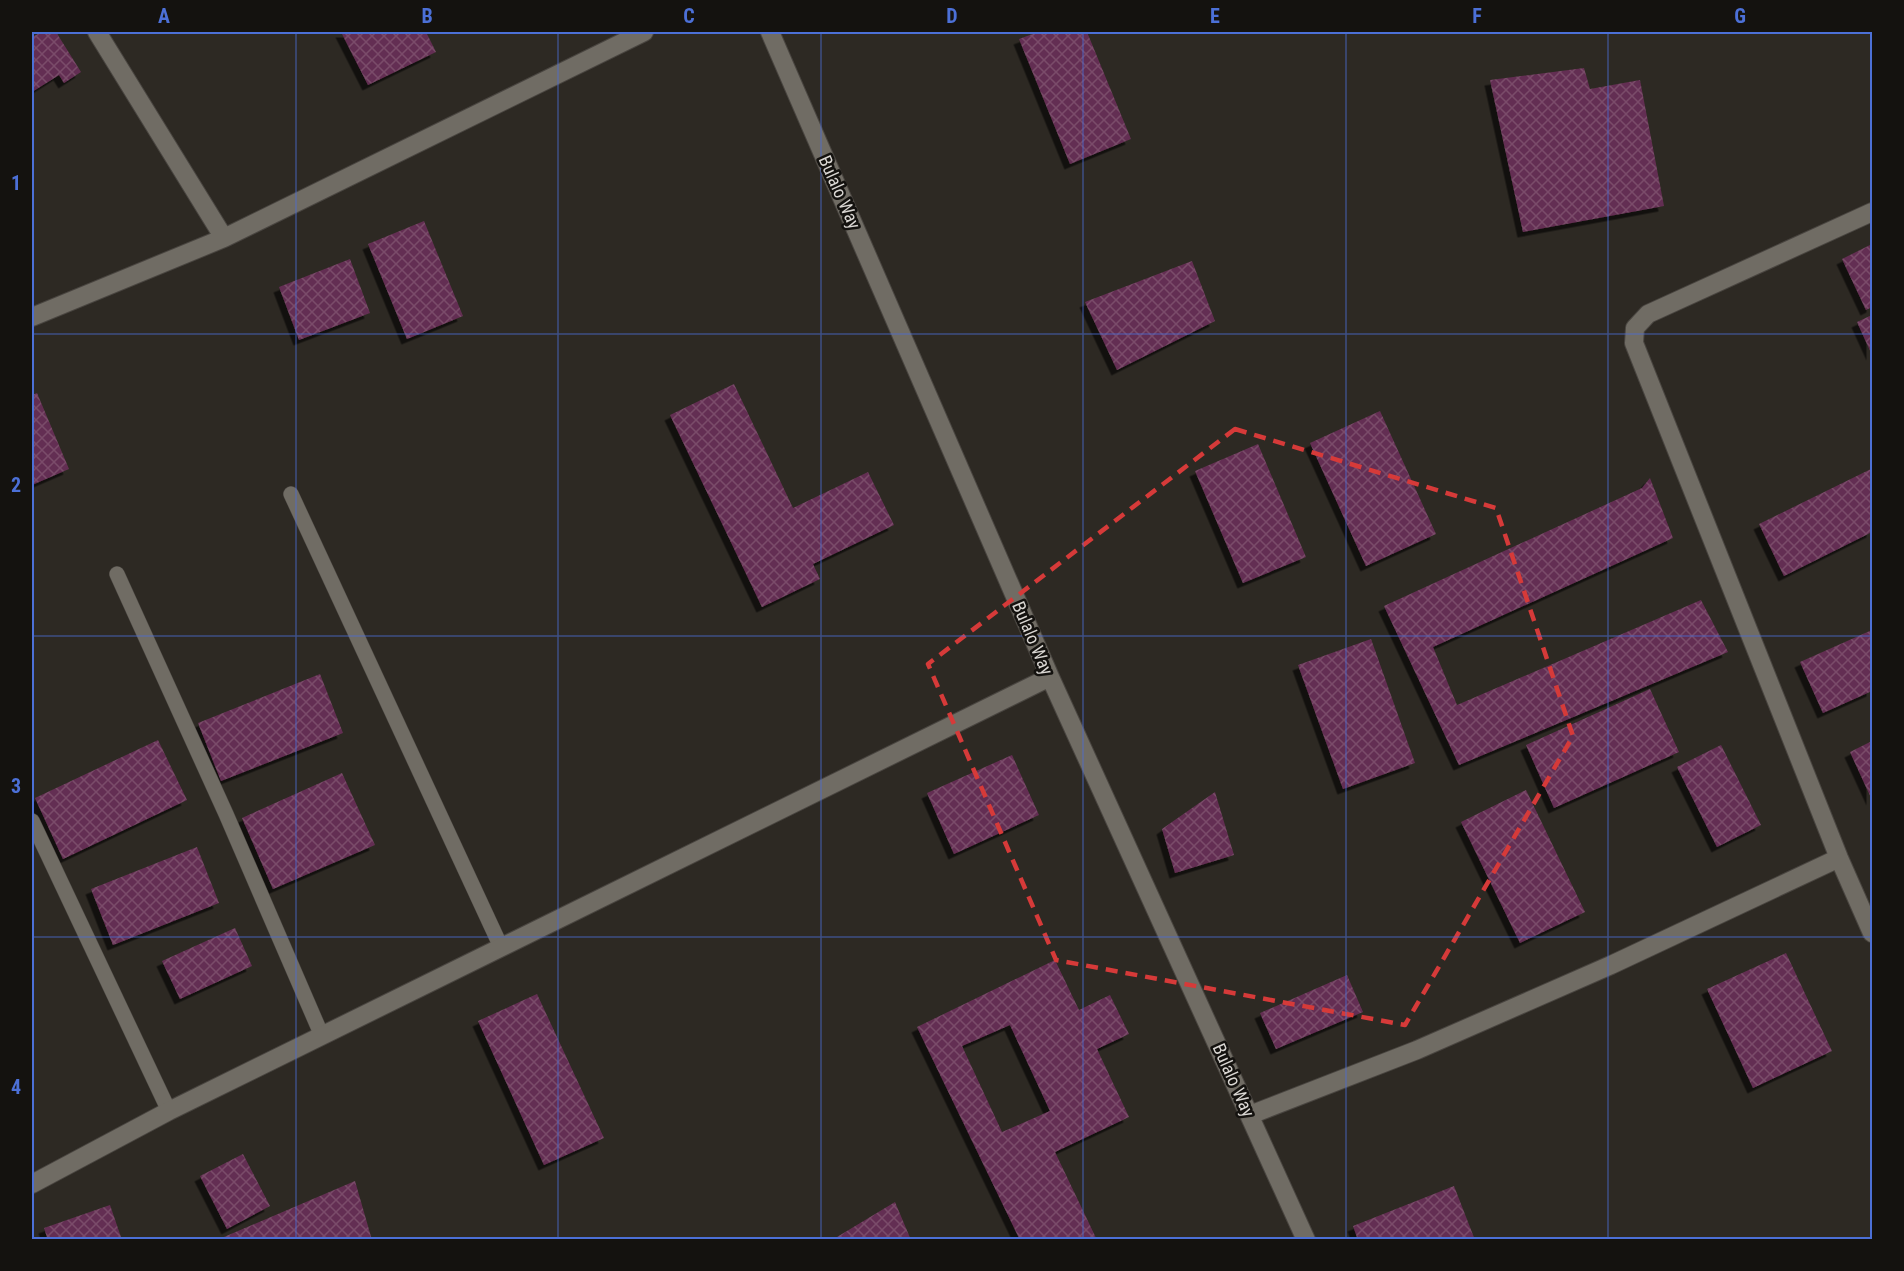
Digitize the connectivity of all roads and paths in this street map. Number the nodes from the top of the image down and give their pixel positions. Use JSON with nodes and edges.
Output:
{"nodes":[{"id":1,"x":97,"y":32,"type":"edge"},
{"id":2,"x":644,"y":32,"type":"edge"},
{"id":3,"x":770,"y":32,"type":"edge"},
{"id":4,"x":1872,"y":212,"type":"edge"},
{"id":5,"x":224,"y":238,"type":"junction"},
{"id":6,"x":32,"y":317,"type":"edge"},
{"id":7,"x":291,"y":494,"type":"dead end"},
{"id":8,"x":117,"y":574,"type":"dead end"},
{"id":9,"x":1050,"y":677,"type":"junction"},
{"id":10,"x":32,"y":821,"type":"edge"},
{"id":11,"x":1839,"y":858,"type":"junction"},
{"id":12,"x":1872,"y":933,"type":"edge"},
{"id":13,"x":501,"y":947,"type":"junction"},
{"id":14,"x":322,"y":1036,"type":"junction"},
{"id":15,"x":169,"y":1111,"type":"junction"},
{"id":16,"x":1250,"y":1115,"type":"junction"},
{"id":17,"x":32,"y":1184,"type":"edge"},
{"id":18,"x":1306,"y":1239,"type":"edge"}],
"edges":[{"from":1,"to":5,"type":"street"},
{"from":2,"to":5,"type":"street"},
{"from":3,"to":9,"type":"street","name":"Bulalo Way"},
{"from":4,"to":11,"type":"street"},
{"from":5,"to":6,"type":"street"},
{"from":7,"to":13,"type":"lane"},
{"from":8,"to":14,"type":"lane"},
{"from":9,"to":13,"type":"street"},
{"from":9,"to":16,"type":"street","name":"Bulalo Way"},
{"from":10,"to":15,"type":"lane"},
{"from":11,"to":12,"type":"street"},
{"from":11,"to":16,"type":"street"},
{"from":13,"to":14,"type":"street"},
{"from":14,"to":15,"type":"street"},
{"from":15,"to":17,"type":"street"},
{"from":16,"to":18,"type":"street","name":"Bulalo Way"}]}
